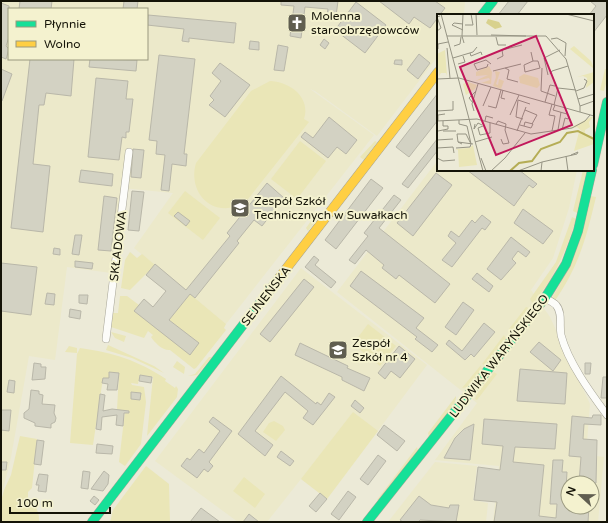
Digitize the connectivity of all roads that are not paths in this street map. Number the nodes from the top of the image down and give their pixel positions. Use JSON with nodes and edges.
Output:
{"nodes":[{"id":1,"x":493,"y":1,"type":"edge"},
{"id":2,"x":483,"y":14,"type":"edge"},
{"id":3,"x":437,"y":73,"type":"edge"},
{"id":4,"x":607,"y":102,"type":"edge"},
{"id":5,"x":129,"y":152,"type":"dead end"},
{"id":6,"x":594,"y":160,"type":"edge"},
{"id":7,"x":592,"y":171,"type":"edge"},
{"id":8,"x":545,"y":298,"type":"junction"},
{"id":9,"x":106,"y":339,"type":"dead end"},
{"id":10,"x":607,"y":415,"type":"edge"},
{"id":11,"x":93,"y":522,"type":"edge"},
{"id":12,"x":367,"y":522,"type":"edge"}],
"edges":[{"from":1,"to":2,"type":"street"},
{"from":3,"to":11,"type":"street","name":"SEJNEŃSKA"},
{"from":4,"to":6,"type":"street"},
{"from":5,"to":9,"type":"street","name":"SKŁADOWA"},
{"from":7,"to":8,"type":"street","name":"LUDWIKA WARYŃSKIEGO"},
{"from":8,"to":10,"type":"street"},
{"from":8,"to":12,"type":"street","name":"LUDWIKA WARYŃSKIEGO"}]}
